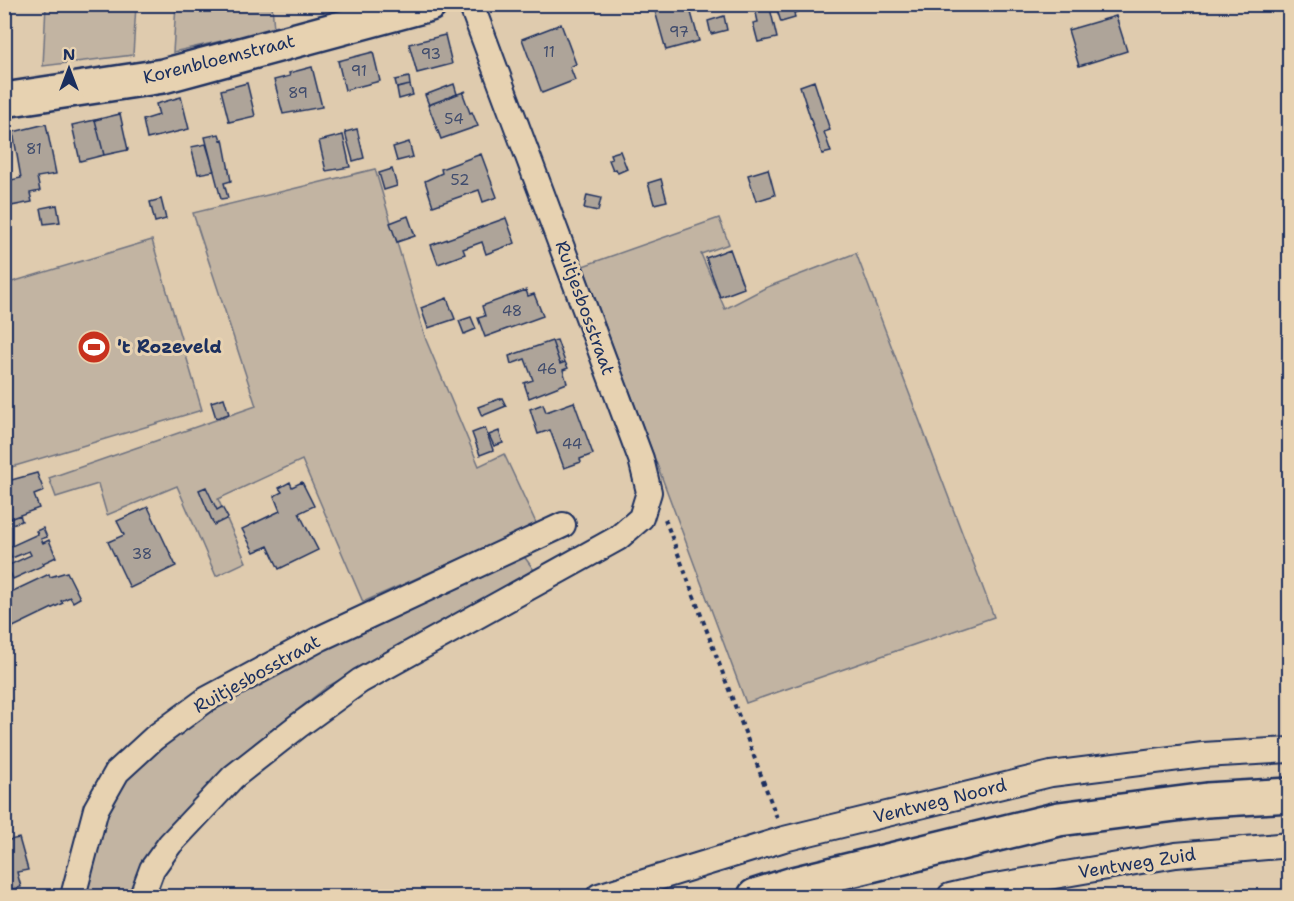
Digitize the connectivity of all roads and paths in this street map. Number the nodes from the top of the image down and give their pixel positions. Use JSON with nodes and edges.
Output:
{"nodes":[{"id":1,"x":430,"y":4,"type":"edge"},
{"id":2,"x":471,"y":4,"type":"edge"},
{"id":3,"x":4,"y":100,"type":"edge"},
{"id":4,"x":668,"y":523,"type":"dead end"},
{"id":5,"x":563,"y":525,"type":"dead end"},
{"id":6,"x":532,"y":541,"type":"junction"},
{"id":7,"x":555,"y":573,"type":"junction"},
{"id":8,"x":1290,"y":750,"type":"edge"},
{"id":9,"x":1290,"y":795,"type":"edge"},
{"id":10,"x":784,"y":839,"type":"junction"},
{"id":11,"x":1290,"y":845,"type":"edge"},
{"id":12,"x":73,"y":897,"type":"edge"},
{"id":13,"x":142,"y":897,"type":"edge"},
{"id":14,"x":599,"y":897,"type":"edge"},
{"id":15,"x":755,"y":897,"type":"edge"},
{"id":16,"x":950,"y":897,"type":"edge"}],
"edges":[{"from":1,"to":3,"type":"main road","name":"Korenbloemstraat"},
{"from":2,"to":7,"type":"street","name":"Ruitjesbosstraat"},
{"from":4,"to":10,"type":"path"},
{"from":5,"to":6,"type":"street","name":"Ruitjesbosstraat"},
{"from":6,"to":7,"type":"street"},
{"from":6,"to":12,"type":"street","name":"Ruitjesbosstraat"},
{"from":7,"to":13,"type":"street","name":"Ruitjesbosstraat"},
{"from":8,"to":10,"type":"street","name":"Ventweg Noord"},
{"from":9,"to":15,"type":"main road"},
{"from":10,"to":14,"type":"street","name":"Ventweg Noord"},
{"from":11,"to":16,"type":"street","name":"Ventweg Zuid"}]}
